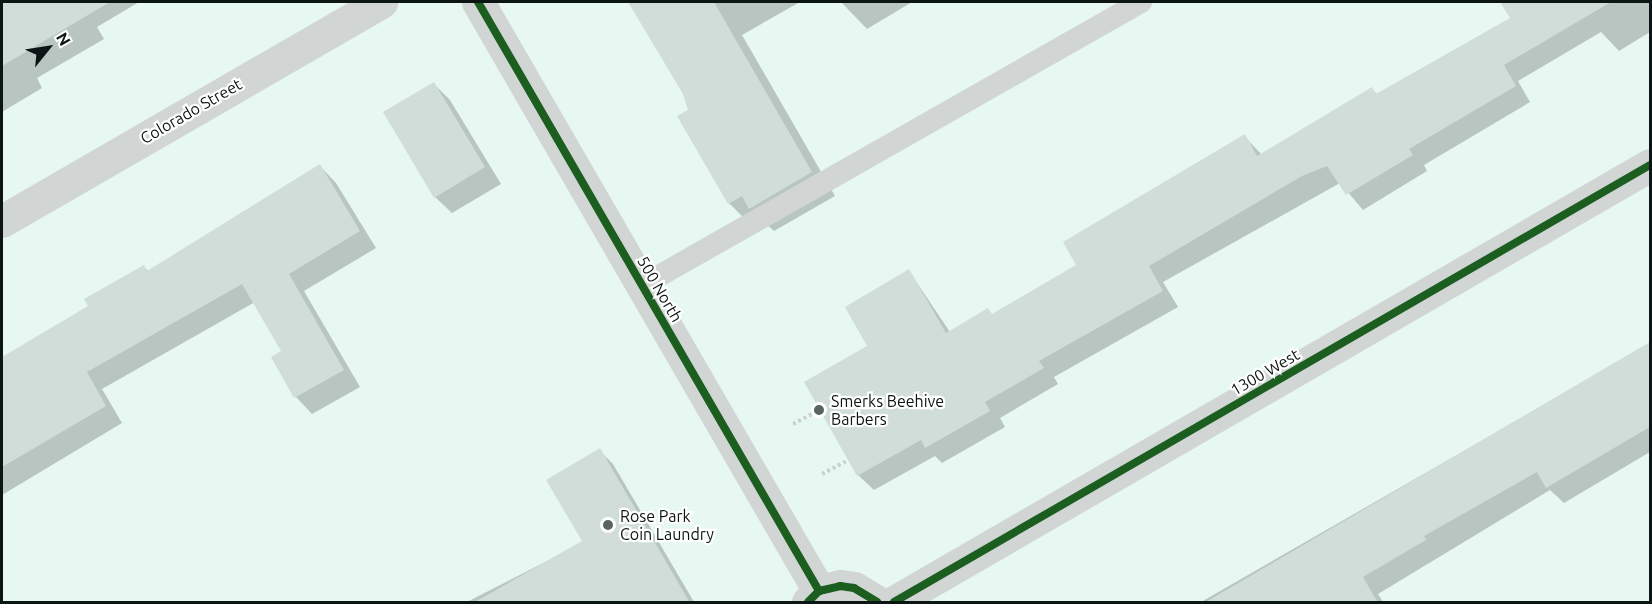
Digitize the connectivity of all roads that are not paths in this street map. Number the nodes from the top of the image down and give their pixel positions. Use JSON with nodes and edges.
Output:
{"nodes":[{"id":1,"x":381,"y":2,"type":"edge"},
{"id":2,"x":478,"y":2,"type":"edge"},
{"id":3,"x":1141,"y":2,"type":"edge"},
{"id":4,"x":1650,"y":165,"type":"edge"},
{"id":5,"x":2,"y":221,"type":"edge"},
{"id":6,"x":643,"y":285,"type":"junction"},
{"id":7,"x":813,"y":597,"type":"edge"},
{"id":8,"x":877,"y":603,"type":"edge"},
{"id":9,"x":894,"y":603,"type":"edge"}],
"edges":[{"from":1,"to":5,"type":"street","name":"Colorado Street"},
{"from":2,"to":6,"type":"street","name":"500 North"},
{"from":3,"to":6,"type":"lane"},
{"from":4,"to":9,"type":"street","name":"1300 West"},
{"from":6,"to":7,"type":"street","name":"500 North"},
{"from":7,"to":8,"type":"street"}]}
